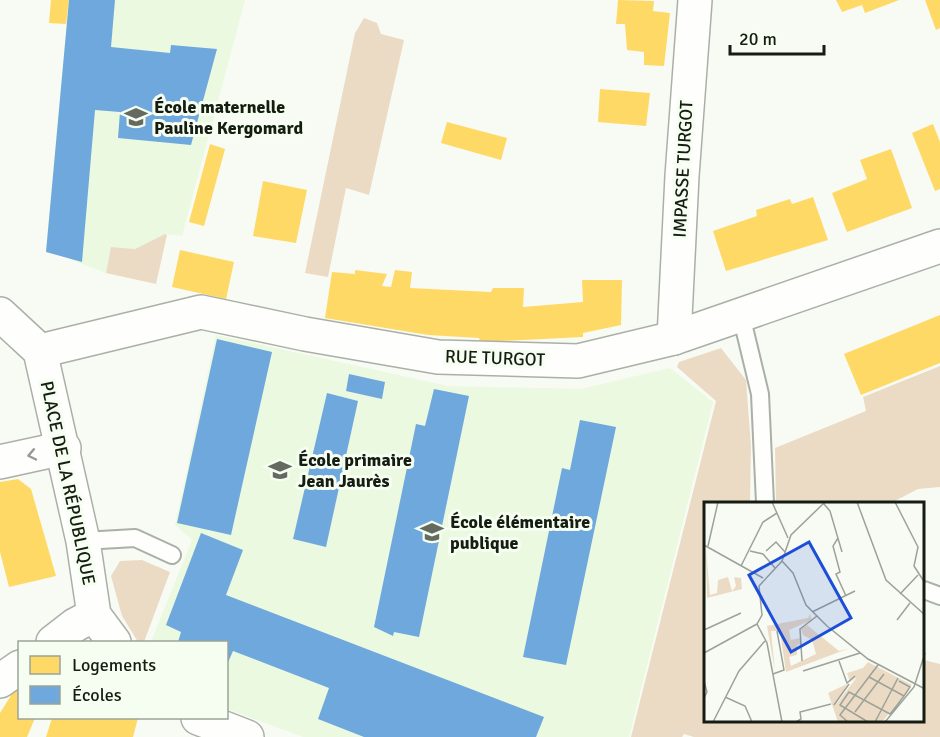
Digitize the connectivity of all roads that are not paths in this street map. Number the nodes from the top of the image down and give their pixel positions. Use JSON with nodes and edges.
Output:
{"nodes":[{"id":1,"x":695,"y":0,"type":"edge"},
{"id":2,"x":940,"y":246,"type":"edge"},
{"id":3,"x":0,"y":314,"type":"edge"},
{"id":4,"x":741,"y":315,"type":"junction"},
{"id":5,"x":674,"y":338,"type":"junction"},
{"id":6,"x":40,"y":351,"type":"junction"},
{"id":7,"x":64,"y":448,"type":"junction"},
{"id":8,"x":0,"y":462,"type":"edge"},
{"id":9,"x":765,"y":502,"type":"edge"},
{"id":10,"x":83,"y":541,"type":"junction"},
{"id":11,"x":172,"y":555,"type":"dead end"},
{"id":12,"x":925,"y":590,"type":"edge"},
{"id":13,"x":940,"y":596,"type":"edge"},
{"id":14,"x":94,"y":615,"type":"junction"},
{"id":15,"x":54,"y":641,"type":"edge"},
{"id":16,"x":113,"y":641,"type":"edge"},
{"id":17,"x":18,"y":668,"type":"edge"},
{"id":18,"x":0,"y":681,"type":"edge"},
{"id":19,"x":203,"y":719,"type":"edge"},
{"id":20,"x":247,"y":737,"type":"edge"}],
"edges":[{"from":1,"to":5,"type":"street","name":"IMPASSE TURGOT"},
{"from":2,"to":4,"type":"street","name":"RUE TURGOT"},
{"from":3,"to":6,"type":"street"},
{"from":4,"to":5,"type":"street","name":"RUE TURGOT"},
{"from":4,"to":9,"type":"lane"},
{"from":5,"to":6,"type":"street","name":"RUE TURGOT"},
{"from":6,"to":7,"type":"street","name":"PLACE DE LA RÉPUBLIQUE"},
{"from":7,"to":8,"type":"street","one_way":true},
{"from":7,"to":10,"type":"street","name":"PLACE DE LA RÉPUBLIQUE"},
{"from":10,"to":11,"type":"lane"},
{"from":10,"to":14,"type":"street","name":"PLACE DE LA RÉPUBLIQUE"},
{"from":12,"to":13,"type":"lane"},
{"from":14,"to":15,"type":"street"},
{"from":14,"to":16,"type":"street"},
{"from":17,"to":18,"type":"street"},
{"from":19,"to":20,"type":"street"}]}
